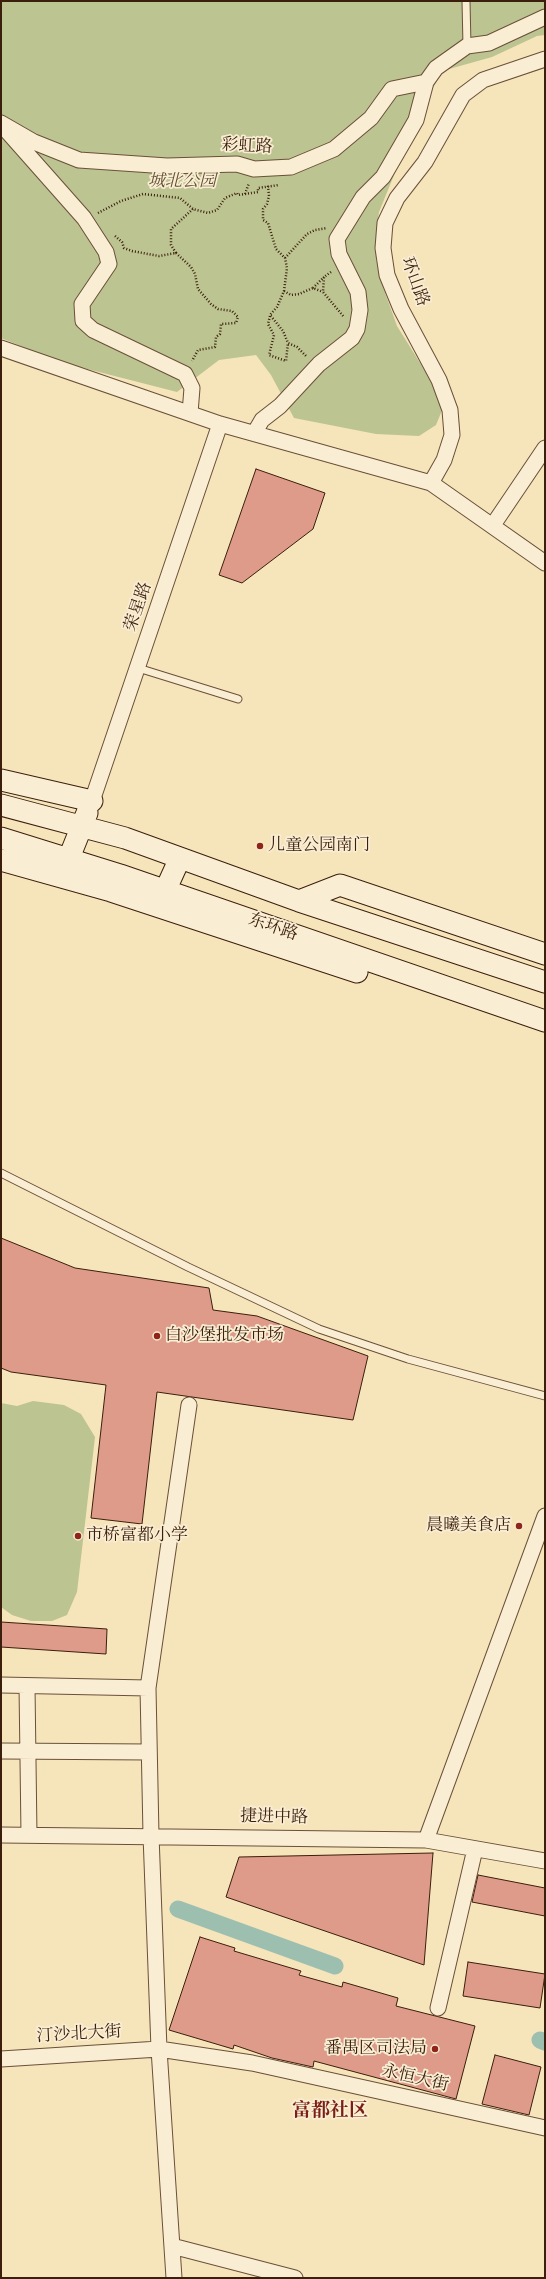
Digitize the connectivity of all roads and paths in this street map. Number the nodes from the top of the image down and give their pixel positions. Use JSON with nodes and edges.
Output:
{"nodes":[{"id":1,"x":466,"y":1,"type":"edge"},
{"id":2,"x":545,"y":16,"type":"edge"},
{"id":3,"x":467,"y":46,"type":"junction"},
{"id":4,"x":545,"y":59,"type":"edge"},
{"id":5,"x":426,"y":82,"type":"junction"},
{"id":6,"x":1,"y":124,"type":"edge"},
{"id":7,"x":280,"y":184,"type":"dead end"},
{"id":8,"x":268,"y":186,"type":"junction"},
{"id":9,"x":193,"y":209,"type":"junction"},
{"id":10,"x":87,"y":224,"type":"junction"},
{"id":11,"x":341,"y":232,"type":"junction"},
{"id":12,"x":176,"y":253,"type":"junction"},
{"id":13,"x":285,"y":258,"type":"junction"},
{"id":14,"x":343,"y":264,"type":"junction"},
{"id":15,"x":324,"y":277,"type":"junction"},
{"id":16,"x":313,"y":288,"type":"junction"},
{"id":17,"x":284,"y":291,"type":"junction"},
{"id":18,"x":323,"y":292,"type":"junction"},
{"id":19,"x":270,"y":315,"type":"junction"},
{"id":20,"x":358,"y":325,"type":"junction"},
{"id":21,"x":288,"y":344,"type":"junction"},
{"id":22,"x":1,"y":348,"type":"edge"},
{"id":23,"x":314,"y":369,"type":"junction"},
{"id":24,"x":185,"y":374,"type":"junction"},
{"id":25,"x":190,"y":413,"type":"junction"},
{"id":26,"x":220,"y":424,"type":"junction"},
{"id":27,"x":254,"y":432,"type":"junction"},
{"id":28,"x":545,"y":448,"type":"edge"},
{"id":29,"x":431,"y":483,"type":"junction"},
{"id":30,"x":493,"y":525,"type":"junction"},
{"id":31,"x":545,"y":563,"type":"edge"},
{"id":32,"x":138,"y":668,"type":"junction"},
{"id":33,"x":238,"y":699,"type":"dead end"},
{"id":34,"x":1,"y":780,"type":"edge"},
{"id":35,"x":92,"y":801,"type":"junction"},
{"id":36,"x":1,"y":805,"type":"edge"},
{"id":37,"x":21,"y":810,"type":"junction"},
{"id":38,"x":82,"y":826,"type":"junction"},
{"id":39,"x":1,"y":838,"type":"edge"},
{"id":40,"x":69,"y":858,"type":"junction"},
{"id":41,"x":180,"y":858,"type":"junction"},
{"id":42,"x":1,"y":860,"type":"edge"},
{"id":43,"x":111,"y":891,"type":"junction"},
{"id":44,"x":165,"y":891,"type":"junction"},
{"id":45,"x":299,"y":901,"type":"junction"},
{"id":46,"x":545,"y":954,"type":"edge"},
{"id":47,"x":545,"y":982,"type":"edge"},
{"id":48,"x":545,"y":1021,"type":"edge"},
{"id":49,"x":545,"y":1034,"type":"edge"},
{"id":50,"x":1,"y":1173,"type":"edge"},
{"id":51,"x":545,"y":1396,"type":"edge"},
{"id":52,"x":189,"y":1405,"type":"dead end"},
{"id":53,"x":545,"y":1516,"type":"edge"},
{"id":54,"x":1,"y":1685,"type":"edge"},
{"id":55,"x":27,"y":1686,"type":"junction"},
{"id":56,"x":148,"y":1688,"type":"junction"},
{"id":57,"x":1,"y":1751,"type":"edge"},
{"id":58,"x":26,"y":1751,"type":"junction"},
{"id":59,"x":149,"y":1752,"type":"junction"},
{"id":60,"x":1,"y":1835,"type":"edge"},
{"id":61,"x":29,"y":1835,"type":"junction"},
{"id":62,"x":151,"y":1835,"type":"junction"},
{"id":63,"x":426,"y":1840,"type":"junction"},
{"id":64,"x":475,"y":1849,"type":"junction"},
{"id":65,"x":545,"y":1861,"type":"edge"},
{"id":66,"x":438,"y":2008,"type":"dead end"},
{"id":67,"x":159,"y":2049,"type":"junction"},
{"id":68,"x":1,"y":2058,"type":"edge"},
{"id":69,"x":545,"y":2128,"type":"edge"},
{"id":70,"x":172,"y":2246,"type":"junction"},
{"id":71,"x":174,"y":2278,"type":"edge"},
{"id":72,"x":295,"y":2278,"type":"edge"}],
"edges":[{"from":1,"to":3,"type":"lane"},
{"from":2,"to":3,"type":"street"},
{"from":3,"to":5,"type":"street"},
{"from":4,"to":29,"type":"street","name":"环山路"},
{"from":5,"to":6,"type":"street","name":"彩虹路"},
{"from":5,"to":11,"type":"street"},
{"from":6,"to":10,"type":"street"},
{"from":7,"to":8,"type":"path"},
{"from":8,"to":9,"type":"path"},
{"from":8,"to":13,"type":"path"},
{"from":9,"to":10,"type":"path"},
{"from":9,"to":12,"type":"path"},
{"from":10,"to":12,"type":"path"},
{"from":10,"to":24,"type":"street"},
{"from":11,"to":13,"type":"path"},
{"from":11,"to":14,"type":"street"},
{"from":12,"to":24,"type":"path"},
{"from":13,"to":17,"type":"path"},
{"from":14,"to":15,"type":"path"},
{"from":14,"to":20,"type":"street"},
{"from":15,"to":16,"type":"path"},
{"from":15,"to":18,"type":"path"},
{"from":16,"to":17,"type":"path"},
{"from":16,"to":18,"type":"path"},
{"from":17,"to":19,"type":"path"},
{"from":18,"to":20,"type":"path"},
{"from":19,"to":21,"type":"path"},
{"from":19,"to":21,"type":"path"},
{"from":20,"to":23,"type":"street"},
{"from":21,"to":23,"type":"path"},
{"from":22,"to":25,"type":"street"},
{"from":23,"to":27,"type":"street"},
{"from":24,"to":25,"type":"street"},
{"from":25,"to":26,"type":"street"},
{"from":26,"to":27,"type":"street"},
{"from":26,"to":32,"type":"street","name":"荣星路"},
{"from":27,"to":29,"type":"street"},
{"from":28,"to":30,"type":"street"},
{"from":29,"to":30,"type":"street"},
{"from":30,"to":31,"type":"street"},
{"from":32,"to":33,"type":"lane"},
{"from":32,"to":35,"type":"street","name":"荣星路"},
{"from":34,"to":35,"type":"main road"},
{"from":35,"to":37,"type":"main road"},
{"from":35,"to":38,"type":"main road"},
{"from":36,"to":37,"type":"main road"},
{"from":37,"to":38,"type":"main road","name":"东环路"},
{"from":38,"to":40,"type":"main road"},
{"from":38,"to":41,"type":"main road","name":"东环路"},
{"from":39,"to":40,"type":"main road","name":"东环路"},
{"from":40,"to":43,"type":"main road"},
{"from":40,"to":44,"type":"main road","name":"东环路"},
{"from":41,"to":44,"type":"main road"},
{"from":41,"to":45,"type":"main road","name":"东环路"},
{"from":42,"to":43,"type":"main road"},
{"from":43,"to":49,"type":"main road"},
{"from":44,"to":48,"type":"main road","name":"东环路"},
{"from":45,"to":46,"type":"main road"},
{"from":45,"to":47,"type":"main road","name":"东环路"},
{"from":50,"to":51,"type":"lane"},
{"from":52,"to":56,"type":"street"},
{"from":53,"to":63,"type":"street"},
{"from":54,"to":55,"type":"street"},
{"from":55,"to":56,"type":"street"},
{"from":55,"to":58,"type":"street"},
{"from":56,"to":59,"type":"street"},
{"from":57,"to":58,"type":"street"},
{"from":58,"to":59,"type":"street"},
{"from":58,"to":61,"type":"street"},
{"from":59,"to":62,"type":"street"},
{"from":60,"to":61,"type":"street","name":"捷进中路"},
{"from":61,"to":62,"type":"street","name":"捷进中路"},
{"from":62,"to":63,"type":"street","name":"捷进中路"},
{"from":62,"to":67,"type":"street"},
{"from":63,"to":64,"type":"street","name":"捷进中路"},
{"from":64,"to":65,"type":"street","name":"捷进中路"},
{"from":64,"to":66,"type":"street"},
{"from":67,"to":68,"type":"street","name":"汀沙北大街"},
{"from":67,"to":69,"type":"street","name":"永恒大街"},
{"from":67,"to":70,"type":"street"},
{"from":70,"to":71,"type":"street"},
{"from":70,"to":72,"type":"street"}]}
